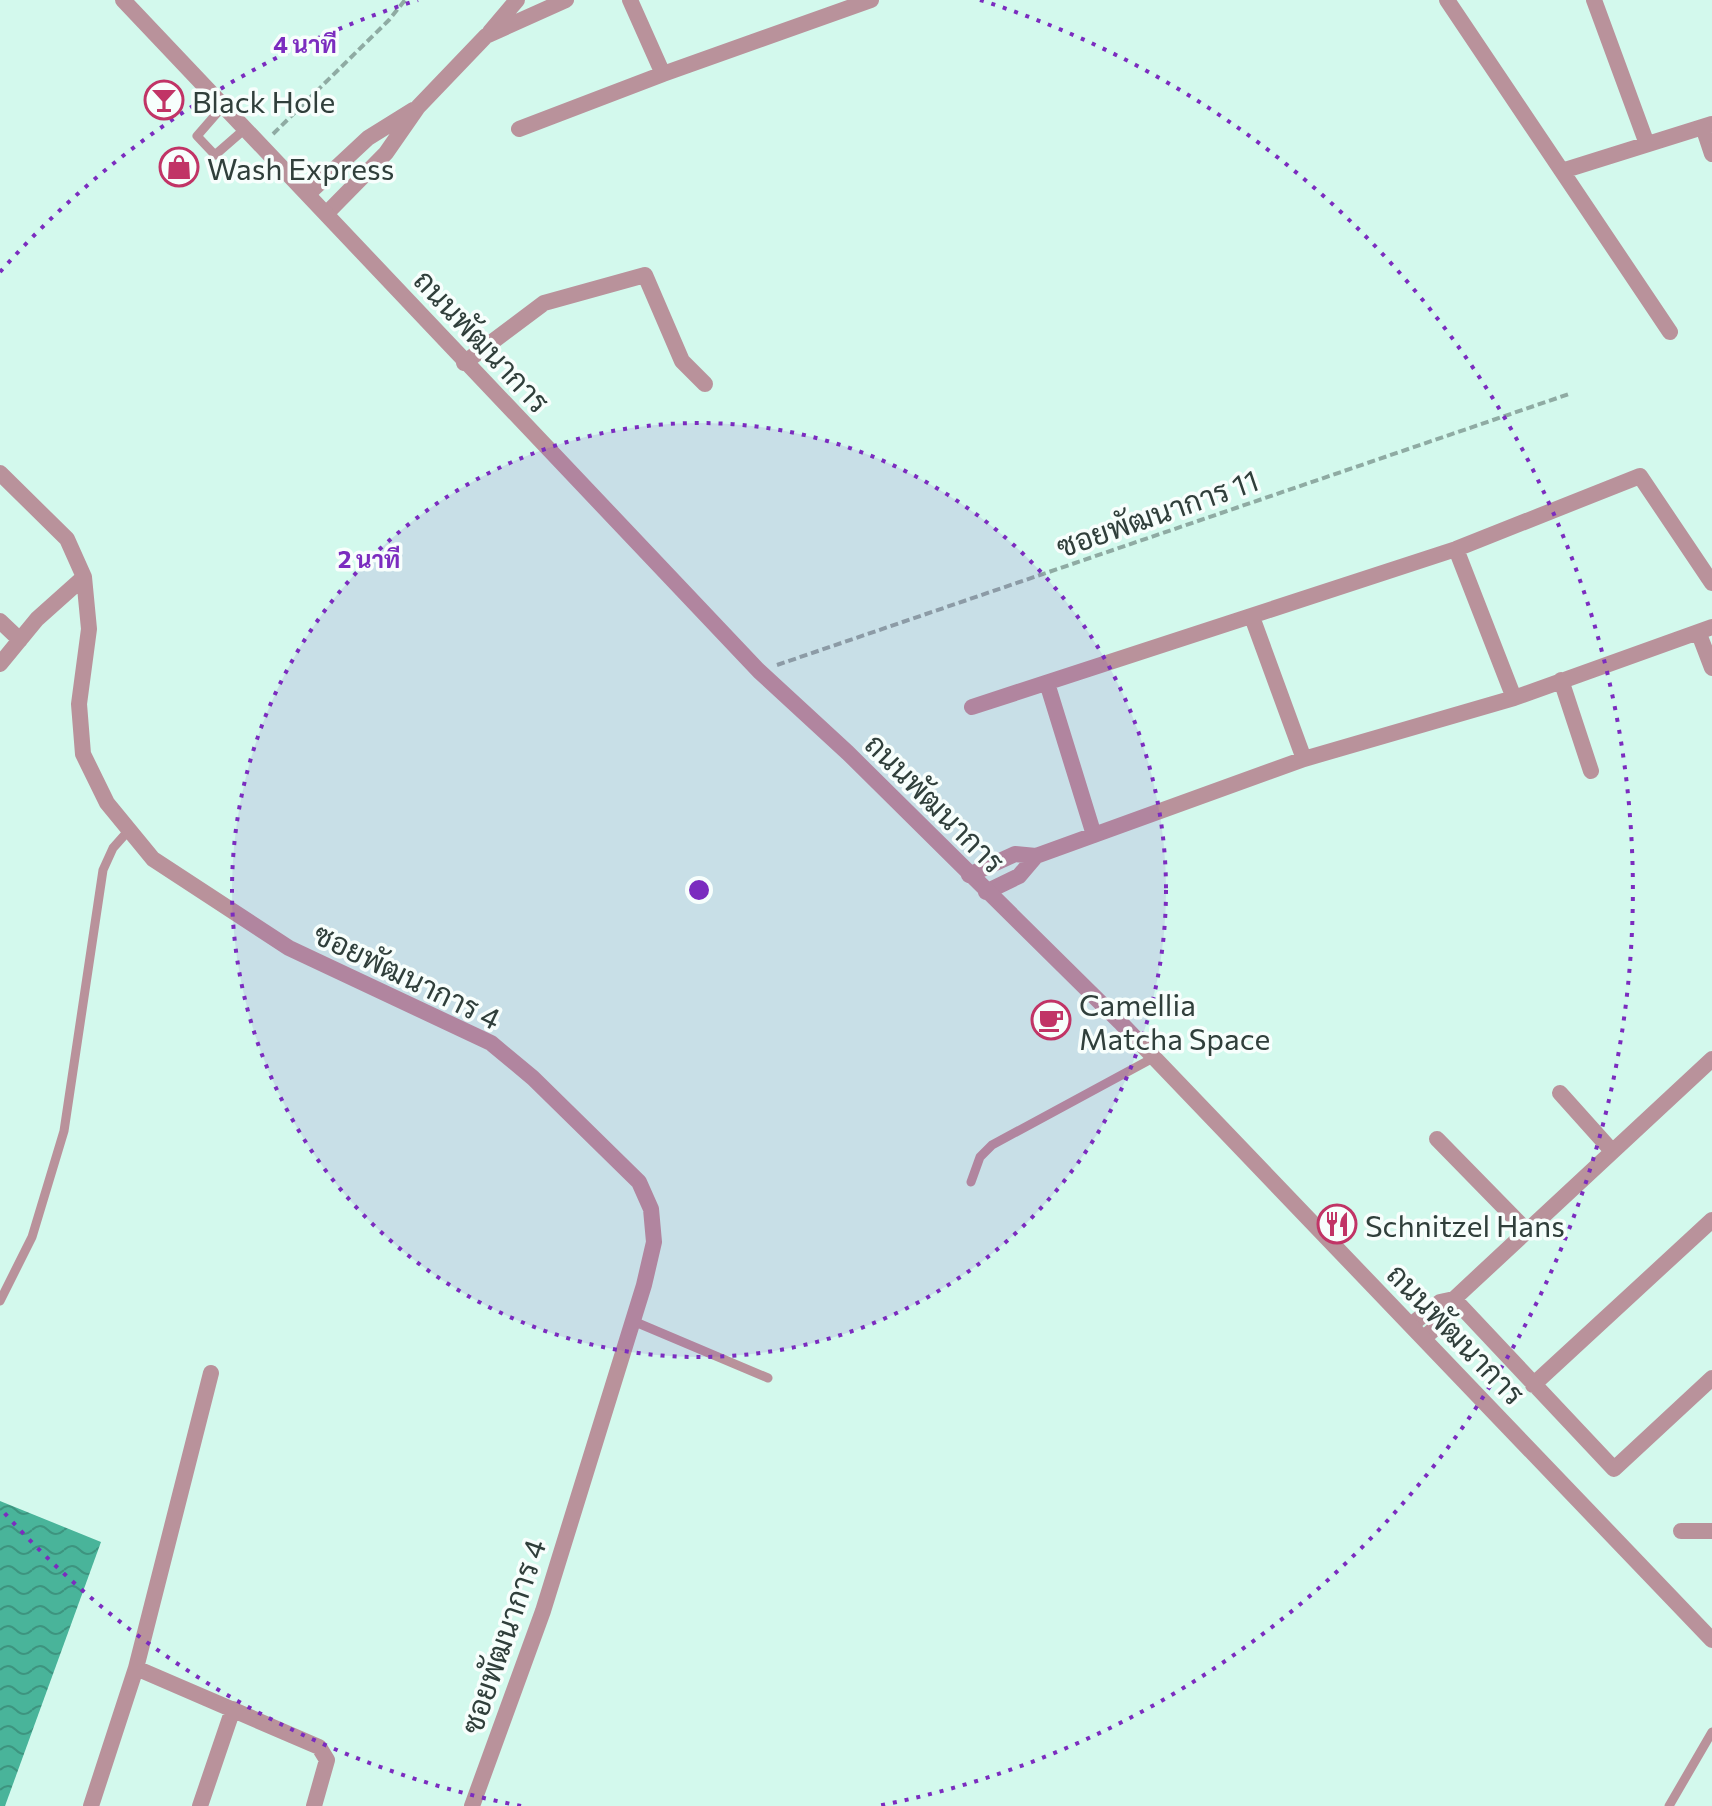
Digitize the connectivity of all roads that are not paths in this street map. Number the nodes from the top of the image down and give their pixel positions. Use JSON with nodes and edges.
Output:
{"nodes":[{"id":1,"x":123,"y":0,"type":"edge"},
{"id":2,"x":517,"y":0,"type":"edge"},
{"id":3,"x":566,"y":0,"type":"edge"},
{"id":4,"x":630,"y":0,"type":"edge"},
{"id":5,"x":871,"y":0,"type":"edge"},
{"id":6,"x":1447,"y":0,"type":"edge"},
{"id":7,"x":1594,"y":0,"type":"edge"},
{"id":8,"x":486,"y":36,"type":"junction"},
{"id":9,"x":663,"y":74,"type":"junction"},
{"id":10,"x":224,"y":105,"type":"junction"},
{"id":11,"x":418,"y":107,"type":"junction"},
{"id":12,"x":1708,"y":126,"type":"edge"},
{"id":13,"x":247,"y":128,"type":"junction"},
{"id":14,"x":519,"y":129,"type":"dead end"},
{"id":15,"x":1647,"y":144,"type":"junction"},
{"id":16,"x":1712,"y":154,"type":"edge"},
{"id":17,"x":1562,"y":171,"type":"junction"},
{"id":18,"x":309,"y":193,"type":"junction"},
{"id":19,"x":327,"y":213,"type":"junction"},
{"id":20,"x":1670,"y":332,"type":"dead end"},
{"id":21,"x":464,"y":363,"type":"junction"},
{"id":22,"x":705,"y":384,"type":"dead end"},
{"id":23,"x":0,"y":473,"type":"edge"},
{"id":24,"x":1456,"y":549,"type":"junction"},
{"id":25,"x":84,"y":577,"type":"junction"},
{"id":26,"x":1712,"y":583,"type":"edge"},
{"id":27,"x":1252,"y":617,"type":"junction"},
{"id":28,"x":0,"y":621,"type":"edge"},
{"id":29,"x":1705,"y":630,"type":"edge"},
{"id":30,"x":20,"y":640,"type":"junction"},
{"id":31,"x":0,"y":664,"type":"edge"},
{"id":32,"x":1712,"y":668,"type":"edge"},
{"id":33,"x":1561,"y":680,"type":"junction"},
{"id":34,"x":1047,"y":683,"type":"junction"},
{"id":35,"x":1514,"y":698,"type":"junction"},
{"id":36,"x":972,"y":707,"type":"dead end"},
{"id":37,"x":1304,"y":759,"type":"junction"},
{"id":38,"x":1591,"y":771,"type":"dead end"},
{"id":39,"x":129,"y":830,"type":"junction"},
{"id":40,"x":1094,"y":835,"type":"junction"},
{"id":41,"x":1036,"y":856,"type":"junction"},
{"id":42,"x":969,"y":875,"type":"junction"},
{"id":43,"x":986,"y":892,"type":"junction"},
{"id":44,"x":1153,"y":1058,"type":"junction"},
{"id":45,"x":1712,"y":1059,"type":"edge"},
{"id":46,"x":1560,"y":1093,"type":"dead end"},
{"id":47,"x":1437,"y":1139,"type":"dead end"},
{"id":48,"x":1612,"y":1151,"type":"junction"},
{"id":49,"x":971,"y":1182,"type":"dead end"},
{"id":50,"x":1712,"y":1220,"type":"edge"},
{"id":51,"x":1526,"y":1230,"type":"junction"},
{"id":52,"x":1454,"y":1299,"type":"junction"},
{"id":53,"x":0,"y":1301,"type":"edge"},
{"id":54,"x":633,"y":1321,"type":"junction"},
{"id":55,"x":1412,"y":1324,"type":"junction"},
{"id":56,"x":1424,"y":1338,"type":"junction"},
{"id":57,"x":211,"y":1373,"type":"dead end"},
{"id":58,"x":768,"y":1378,"type":"dead end"},
{"id":59,"x":1712,"y":1378,"type":"edge"},
{"id":60,"x":1533,"y":1385,"type":"junction"},
{"id":61,"x":1681,"y":1531,"type":"dead end"},
{"id":62,"x":1712,"y":1531,"type":"edge"},
{"id":63,"x":1712,"y":1640,"type":"edge"},
{"id":64,"x":136,"y":1668,"type":"junction"},
{"id":65,"x":233,"y":1709,"type":"junction"},
{"id":66,"x":1712,"y":1732,"type":"edge"},
{"id":67,"x":91,"y":1806,"type":"edge"},
{"id":68,"x":200,"y":1806,"type":"edge"},
{"id":69,"x":314,"y":1806,"type":"edge"},
{"id":70,"x":472,"y":1806,"type":"edge"},
{"id":71,"x":1669,"y":1806,"type":"edge"}],
"edges":[{"from":1,"to":10,"type":"street","name":"ถนนพัฒนาการ"},
{"from":2,"to":8,"type":"street"},
{"from":3,"to":8,"type":"street"},
{"from":4,"to":9,"type":"street"},
{"from":5,"to":9,"type":"street"},
{"from":6,"to":17,"type":"street"},
{"from":7,"to":15,"type":"street"},
{"from":8,"to":11,"type":"street"},
{"from":9,"to":14,"type":"street"},
{"from":10,"to":13,"type":"street","name":"ถนนพัฒนาการ"},
{"from":10,"to":13,"type":"lane"},
{"from":11,"to":18,"type":"street"},
{"from":11,"to":19,"type":"street"},
{"from":12,"to":15,"type":"street"},
{"from":12,"to":16,"type":"street"},
{"from":13,"to":18,"type":"street","name":"ถนนพัฒนาการ"},
{"from":15,"to":17,"type":"street"},
{"from":17,"to":20,"type":"street"},
{"from":18,"to":19,"type":"street","name":"ถนนพัฒนาการ"},
{"from":19,"to":21,"type":"street","name":"ถนนพัฒนาการ"},
{"from":21,"to":22,"type":"street"},
{"from":21,"to":42,"type":"street","name":"ถนนพัฒนาการ"},
{"from":23,"to":25,"type":"street","name":"ซอยพัฒนาการ 4"},
{"from":24,"to":26,"type":"street"},
{"from":24,"to":27,"type":"street"},
{"from":24,"to":35,"type":"street"},
{"from":25,"to":30,"type":"street"},
{"from":25,"to":39,"type":"street","name":"ซอยพัฒนาการ 4"},
{"from":27,"to":34,"type":"street"},
{"from":27,"to":37,"type":"street"},
{"from":28,"to":30,"type":"street"},
{"from":29,"to":32,"type":"street"},
{"from":29,"to":33,"type":"street"},
{"from":30,"to":31,"type":"street"},
{"from":33,"to":35,"type":"street"},
{"from":33,"to":38,"type":"street"},
{"from":34,"to":36,"type":"street"},
{"from":34,"to":40,"type":"street"},
{"from":35,"to":37,"type":"street"},
{"from":37,"to":40,"type":"street"},
{"from":39,"to":53,"type":"lane"},
{"from":39,"to":54,"type":"street","name":"ซอยพัฒนาการ 4"},
{"from":40,"to":41,"type":"street"},
{"from":41,"to":42,"type":"street"},
{"from":41,"to":43,"type":"street"},
{"from":42,"to":43,"type":"street","name":"ถนนพัฒนาการ"},
{"from":43,"to":44,"type":"street","name":"ถนนพัฒนาการ"},
{"from":44,"to":49,"type":"lane"},
{"from":44,"to":55,"type":"street","name":"ถนนพัฒนาการ"},
{"from":45,"to":48,"type":"street"},
{"from":46,"to":48,"type":"street"},
{"from":47,"to":51,"type":"street"},
{"from":48,"to":51,"type":"street"},
{"from":50,"to":60,"type":"street"},
{"from":51,"to":52,"type":"street"},
{"from":52,"to":55,"type":"street"},
{"from":52,"to":56,"type":"street"},
{"from":52,"to":60,"type":"street"},
{"from":54,"to":58,"type":"lane"},
{"from":54,"to":70,"type":"street","name":"ซอยพัฒนาการ 4"},
{"from":55,"to":56,"type":"street","name":"ถนนพัฒนาการ"},
{"from":56,"to":63,"type":"street","name":"ถนนพัฒนาการ"},
{"from":57,"to":64,"type":"street"},
{"from":59,"to":60,"type":"street"},
{"from":61,"to":62,"type":"street"},
{"from":64,"to":65,"type":"street"},
{"from":64,"to":67,"type":"street"},
{"from":65,"to":68,"type":"street"},
{"from":65,"to":69,"type":"street"},
{"from":66,"to":71,"type":"lane"}]}
